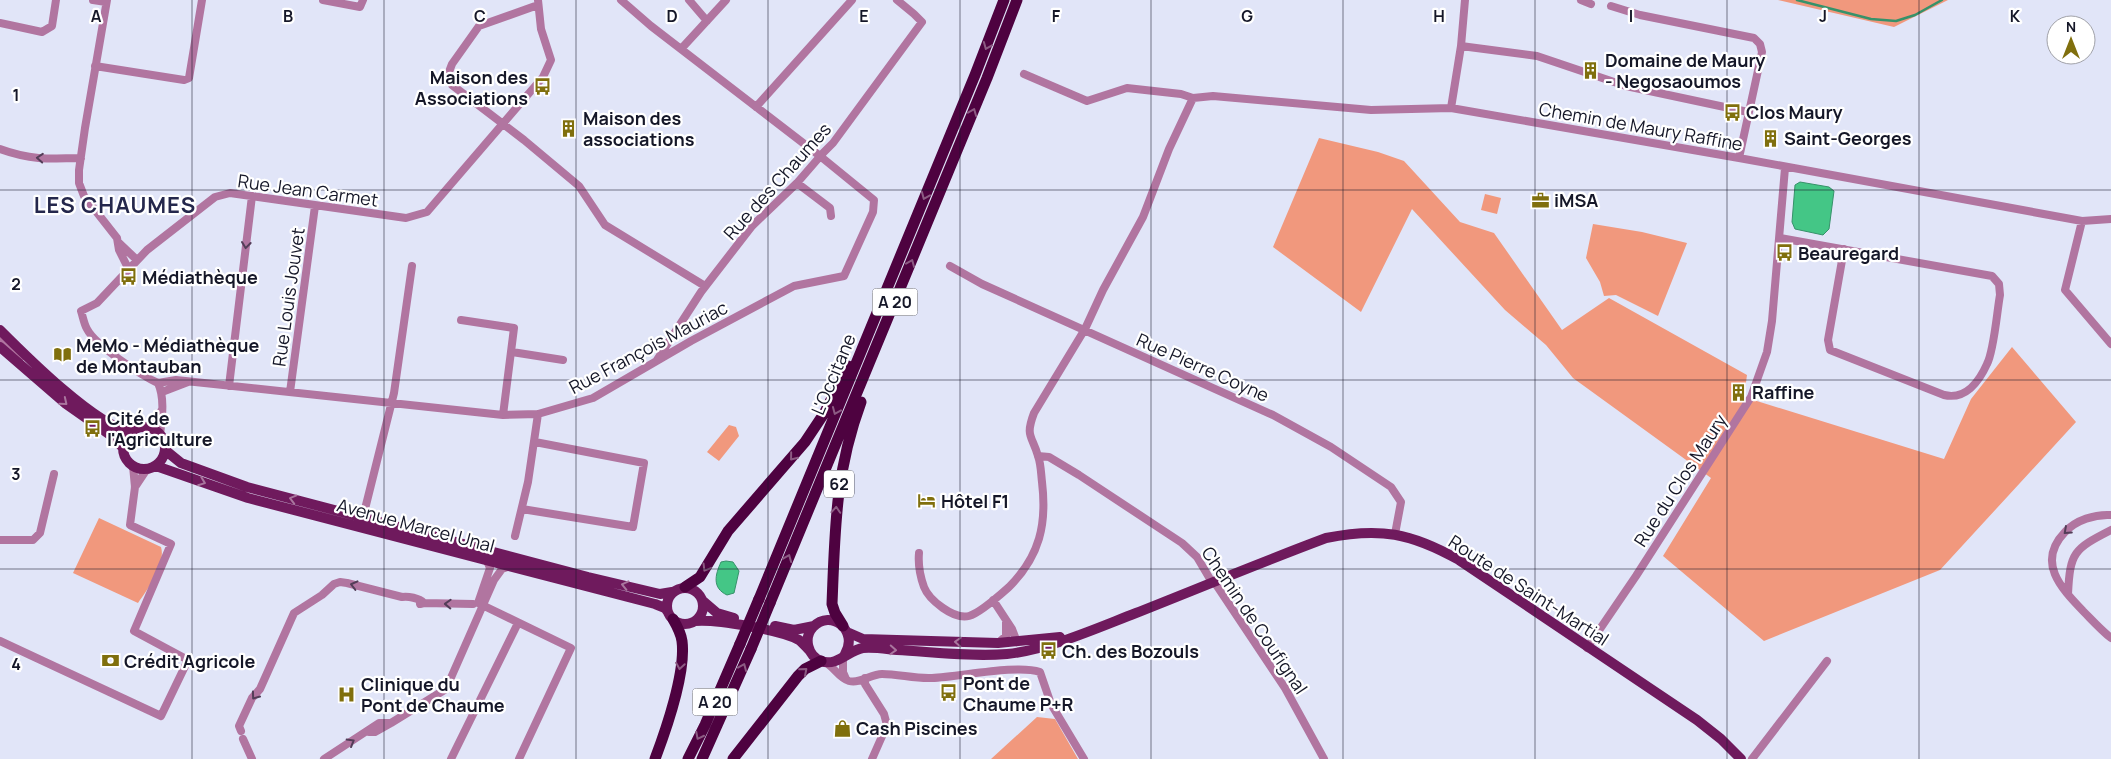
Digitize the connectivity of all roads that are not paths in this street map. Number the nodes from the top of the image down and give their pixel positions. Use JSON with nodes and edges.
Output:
{"nodes":[{"id":1,"x":56,"y":0,"type":"edge"},
{"id":2,"x":93,"y":0,"type":"edge"},
{"id":3,"x":202,"y":0,"type":"edge"},
{"id":4,"x":323,"y":0,"type":"edge"},
{"id":5,"x":621,"y":0,"type":"edge"},
{"id":6,"x":689,"y":0,"type":"edge"},
{"id":7,"x":726,"y":0,"type":"edge"},
{"id":8,"x":852,"y":0,"type":"edge"},
{"id":9,"x":897,"y":0,"type":"edge"},
{"id":10,"x":1004,"y":0,"type":"edge"},
{"id":11,"x":1017,"y":0,"type":"edge"},
{"id":12,"x":1465,"y":0,"type":"edge"},
{"id":13,"x":1581,"y":0,"type":"edge"},
{"id":14,"x":106,"y":1,"type":"edge"},
{"id":15,"x":538,"y":2,"type":"edge"},
{"id":16,"x":362,"y":4,"type":"edge"},
{"id":17,"x":1591,"y":4,"type":"dead end"},
{"id":18,"x":1611,"y":6,"type":"dead end"},
{"id":19,"x":707,"y":21,"type":"junction"},
{"id":20,"x":0,"y":23,"type":"edge"},
{"id":21,"x":1461,"y":46,"type":"junction"},
{"id":22,"x":681,"y":49,"type":"junction"},
{"id":23,"x":96,"y":66,"type":"junction"},
{"id":24,"x":1024,"y":74,"type":"dead end"},
{"id":25,"x":1193,"y":98,"type":"junction"},
{"id":26,"x":756,"y":107,"type":"junction"},
{"id":27,"x":1451,"y":108,"type":"junction"},
{"id":28,"x":1748,"y":112,"type":"junction"},
{"id":29,"x":503,"y":124,"type":"junction"},
{"id":30,"x":0,"y":149,"type":"edge"},
{"id":31,"x":820,"y":156,"type":"junction"},
{"id":32,"x":80,"y":158,"type":"junction"},
{"id":33,"x":1739,"y":158,"type":"junction"},
{"id":34,"x":1785,"y":168,"type":"junction"},
{"id":35,"x":797,"y":183,"type":"junction"},
{"id":36,"x":252,"y":196,"type":"junction"},
{"id":37,"x":315,"y":206,"type":"junction"},
{"id":38,"x":832,"y":216,"type":"dead end"},
{"id":39,"x":2111,"y":219,"type":"edge"},
{"id":40,"x":2082,"y":222,"type":"junction"},
{"id":41,"x":1780,"y":238,"type":"junction"},
{"id":42,"x":119,"y":243,"type":"junction"},
{"id":43,"x":1844,"y":249,"type":"junction"},
{"id":44,"x":137,"y":260,"type":"junction"},
{"id":45,"x":412,"y":266,"type":"dead end"},
{"id":46,"x":950,"y":266,"type":"dead end"},
{"id":47,"x":128,"y":270,"type":"junction"},
{"id":48,"x":705,"y":286,"type":"junction"},
{"id":49,"x":461,"y":320,"type":"dead end"},
{"id":50,"x":1085,"y":330,"type":"junction"},
{"id":51,"x":1,"y":333,"type":"edge"},
{"id":52,"x":865,"y":342,"type":"junction"},
{"id":53,"x":2111,"y":344,"type":"edge"},
{"id":54,"x":877,"y":345,"type":"junction"},
{"id":55,"x":0,"y":347,"type":"edge"},
{"id":56,"x":512,"y":352,"type":"junction"},
{"id":57,"x":563,"y":360,"type":"dead end"},
{"id":58,"x":657,"y":360,"type":"junction"},
{"id":59,"x":189,"y":382,"type":"junction"},
{"id":60,"x":158,"y":383,"type":"junction"},
{"id":61,"x":229,"y":386,"type":"junction"},
{"id":62,"x":162,"y":392,"type":"junction"},
{"id":63,"x":290,"y":392,"type":"junction"},
{"id":64,"x":391,"y":403,"type":"junction"},
{"id":65,"x":161,"y":411,"type":"junction"},
{"id":66,"x":538,"y":414,"type":"junction"},
{"id":67,"x":503,"y":415,"type":"junction"},
{"id":68,"x":146,"y":428,"type":"junction"},
{"id":69,"x":131,"y":432,"type":"junction"},
{"id":70,"x":160,"y":435,"type":"junction"},
{"id":71,"x":535,"y":442,"type":"junction"},
{"id":72,"x":123,"y":448,"type":"junction"},
{"id":73,"x":165,"y":450,"type":"junction"},
{"id":74,"x":1038,"y":456,"type":"junction"},
{"id":75,"x":133,"y":466,"type":"junction"},
{"id":76,"x":152,"y":468,"type":"junction"},
{"id":77,"x":54,"y":474,"type":"dead end"},
{"id":78,"x":135,"y":487,"type":"junction"},
{"id":79,"x":280,"y":507,"type":"junction"},
{"id":80,"x":522,"y":509,"type":"junction"},
{"id":81,"x":2111,"y":515,"type":"edge"},
{"id":82,"x":363,"y":518,"type":"junction"},
{"id":83,"x":2111,"y":530,"type":"edge"},
{"id":84,"x":1395,"y":534,"type":"junction"},
{"id":85,"x":515,"y":536,"type":"dead end"},
{"id":86,"x":0,"y":540,"type":"edge"},
{"id":87,"x":919,"y":553,"type":"dead end"},
{"id":88,"x":490,"y":563,"type":"junction"},
{"id":89,"x":510,"y":566,"type":"junction"},
{"id":90,"x":588,"y":577,"type":"junction"},
{"id":91,"x":1213,"y":582,"type":"junction"},
{"id":92,"x":685,"y":587,"type":"junction"},
{"id":93,"x":672,"y":592,"type":"junction"},
{"id":94,"x":2068,"y":594,"type":"junction"},
{"id":95,"x":703,"y":600,"type":"junction"},
{"id":96,"x":993,"y":600,"type":"junction"},
{"id":97,"x":478,"y":608,"type":"junction"},
{"id":98,"x":670,"y":616,"type":"junction"},
{"id":99,"x":695,"y":621,"type":"junction"},
{"id":100,"x":1006,"y":622,"type":"junction"},
{"id":101,"x":518,"y":623,"type":"junction"},
{"id":102,"x":814,"y":626,"type":"junction"},
{"id":103,"x":845,"y":629,"type":"junction"},
{"id":104,"x":1076,"y":635,"type":"junction"},
{"id":105,"x":2111,"y":638,"type":"edge"},
{"id":106,"x":0,"y":641,"type":"edge"},
{"id":107,"x":1017,"y":642,"type":"junction"},
{"id":108,"x":998,"y":643,"type":"junction"},
{"id":109,"x":1587,"y":648,"type":"junction"},
{"id":110,"x":810,"y":652,"type":"junction"},
{"id":111,"x":956,"y":653,"type":"junction"},
{"id":112,"x":844,"y":655,"type":"junction"},
{"id":113,"x":1827,"y":660,"type":"dead end"},
{"id":114,"x":823,"y":661,"type":"junction"},
{"id":115,"x":865,"y":678,"type":"junction"},
{"id":116,"x":847,"y":680,"type":"junction"},
{"id":117,"x":252,"y":759,"type":"edge"},
{"id":118,"x":324,"y":759,"type":"edge"},
{"id":119,"x":451,"y":759,"type":"edge"},
{"id":120,"x":520,"y":759,"type":"edge"},
{"id":121,"x":655,"y":759,"type":"edge"},
{"id":122,"x":688,"y":759,"type":"edge"},
{"id":123,"x":702,"y":759,"type":"edge"},
{"id":124,"x":733,"y":759,"type":"edge"},
{"id":125,"x":872,"y":759,"type":"edge"},
{"id":126,"x":1084,"y":759,"type":"edge"},
{"id":127,"x":1324,"y":759,"type":"edge"},
{"id":128,"x":1741,"y":759,"type":"edge"},
{"id":129,"x":1752,"y":759,"type":"edge"}],
"edges":[{"from":1,"to":20,"type":"street"},
{"from":2,"to":14,"type":"street"},
{"from":3,"to":23,"type":"street"},
{"from":4,"to":16,"type":"street"},
{"from":5,"to":22,"type":"street"},
{"from":6,"to":19,"type":"street"},
{"from":7,"to":19,"type":"street"},
{"from":8,"to":26,"type":"street"},
{"from":9,"to":31,"type":"street","name":"Rue des Chaumes"},
{"from":10,"to":52,"type":"highway","name":"L'Occitane","number":"A 20","one_way":true},
{"from":54,"to":11,"type":"highway","name":"L'Occitane","number":"A 20","one_way":true},
{"from":12,"to":21,"type":"street"},
{"from":13,"to":17,"type":"street"},
{"from":14,"to":23,"type":"street"},
{"from":15,"to":29,"type":"street","name":"Rue Jean Carmet"},
{"from":15,"to":29,"type":"street"},
{"from":18,"to":28,"type":"street"},
{"from":19,"to":22,"type":"street"},
{"from":21,"to":27,"type":"street"},
{"from":21,"to":28,"type":"street"},
{"from":22,"to":26,"type":"street"},
{"from":23,"to":32,"type":"street"},
{"from":24,"to":25,"type":"street","name":"Chemin de Maury Raffine"},
{"from":25,"to":27,"type":"street","name":"Chemin de Maury Raffine"},
{"from":25,"to":50,"type":"street"},
{"from":26,"to":31,"type":"street"},
{"from":27,"to":33,"type":"street","name":"Chemin de Maury Raffine"},
{"from":28,"to":33,"type":"street"},
{"from":29,"to":37,"type":"street","name":"Rue Jean Carmet"},
{"from":29,"to":48,"type":"street"},
{"from":32,"to":30,"type":"street","one_way":true},
{"from":31,"to":35,"type":"street","name":"Rue des Chaumes"},
{"from":31,"to":58,"type":"street","name":"Rue François Mauriac"},
{"from":32,"to":42,"type":"street"},
{"from":33,"to":34,"type":"street","name":"Chemin de Maury Raffine"},
{"from":34,"to":40,"type":"street","name":"Chemin de Maury Raffine"},
{"from":34,"to":41,"type":"street","name":"Rue du Clos Maury"},
{"from":35,"to":38,"type":"street"},
{"from":35,"to":48,"type":"street","name":"Rue des Chaumes"},
{"from":36,"to":37,"type":"street","name":"Rue Jean Carmet"},
{"from":36,"to":44,"type":"street","name":"Rue Jean Carmet"},
{"from":36,"to":61,"type":"street","one_way":true},
{"from":37,"to":63,"type":"street","name":"Rue Louis Jouvet"},
{"from":39,"to":40,"type":"street","name":"Chemin de Maury Raffine"},
{"from":40,"to":53,"type":"street"},
{"from":41,"to":43,"type":"street"},
{"from":41,"to":109,"type":"street","name":"Rue du Clos Maury"},
{"from":42,"to":44,"type":"street"},
{"from":42,"to":47,"type":"street"},
{"from":43,"to":43,"type":"street"},
{"from":44,"to":47,"type":"street","name":"Rue Jean Carmet"},
{"from":45,"to":64,"type":"street"},
{"from":46,"to":50,"type":"street","name":"Rue Pierre Coyne"},
{"from":47,"to":60,"type":"street","name":"Rue Jean Carmet"},
{"from":48,"to":58,"type":"street","name":"Rue des Chaumes"},
{"from":49,"to":56,"type":"street"},
{"from":50,"to":74,"type":"street"},
{"from":50,"to":84,"type":"street","name":"Rue Pierre Coyne"},
{"from":51,"to":69,"type":"main road"},
{"from":52,"to":92,"type":"highway","one_way":true},
{"from":52,"to":122,"type":"highway","name":"L'Occitane","number":"A 20","one_way":true,"bridge":true},
{"from":103,"to":54,"type":"highway","number":"62","one_way":true},
{"from":123,"to":54,"type":"highway","name":"L'Occitane","number":"A 20","one_way":true,"bridge":true},
{"from":55,"to":72,"type":"main road","one_way":true},
{"from":56,"to":57,"type":"street"},
{"from":56,"to":67,"type":"street"},
{"from":58,"to":66,"type":"street","name":"Rue François Mauriac"},
{"from":59,"to":60,"type":"street","name":"Rue François Mauriac"},
{"from":59,"to":61,"type":"street","name":"Rue François Mauriac"},
{"from":59,"to":62,"type":"street","name":"Rue François Mauriac"},
{"from":60,"to":62,"type":"street"},
{"from":61,"to":63,"type":"street","name":"Rue François Mauriac"},
{"from":62,"to":65,"type":"street"},
{"from":63,"to":64,"type":"street","name":"Rue François Mauriac"},
{"from":64,"to":67,"type":"street","name":"Rue François Mauriac"},
{"from":64,"to":82,"type":"street"},
{"from":65,"to":68,"type":"street"},
{"from":65,"to":70,"type":"street"},
{"from":66,"to":67,"type":"street","name":"Rue François Mauriac"},
{"from":66,"to":71,"type":"street"},
{"from":68,"to":69,"type":"main road"},
{"from":68,"to":70,"type":"main road"},
{"from":69,"to":72,"type":"main road"},
{"from":70,"to":73,"type":"main road"},
{"from":71,"to":80,"type":"street"},
{"from":71,"to":80,"type":"street"},
{"from":72,"to":75,"type":"main road"},
{"from":73,"to":76,"type":"main road"},
{"from":82,"to":73,"type":"main road","name":"Avenue Marcel Unal","one_way":true},
{"from":74,"to":91,"type":"street","name":"Chemin de Coufignal"},
{"from":74,"to":96,"type":"street"},
{"from":75,"to":76,"type":"main road"},
{"from":75,"to":78,"type":"street"},
{"from":76,"to":78,"type":"street"},
{"from":76,"to":79,"type":"main road","name":"Avenue Marcel Unal","one_way":true},
{"from":77,"to":86,"type":"street"},
{"from":78,"to":106,"type":"street"},
{"from":79,"to":82,"type":"street"},
{"from":79,"to":88,"type":"main road","name":"Avenue Marcel Unal"},
{"from":80,"to":85,"type":"street"},
{"from":81,"to":94,"type":"street","one_way":true},
{"from":82,"to":90,"type":"main road","name":"Avenue Marcel Unal"},
{"from":83,"to":94,"type":"street"},
{"from":84,"to":91,"type":"main road","name":"Route de Saint-Martial"},
{"from":84,"to":109,"type":"main road","name":"Route de Saint-Martial"},
{"from":87,"to":96,"type":"street"},
{"from":88,"to":89,"type":"main road","name":"Avenue Marcel Unal"},
{"from":88,"to":90,"type":"street"},
{"from":88,"to":97,"type":"street"},
{"from":89,"to":97,"type":"street"},
{"from":89,"to":98,"type":"main road","name":"Avenue Marcel Unal"},
{"from":93,"to":90,"type":"main road","name":"Avenue Marcel Unal","one_way":true},
{"from":91,"to":104,"type":"main road","name":"Route de Saint-Martial"},
{"from":91,"to":127,"type":"street","name":"Chemin de Coufignal"},
{"from":92,"to":93,"type":"main road"},
{"from":92,"to":95,"type":"main road"},
{"from":93,"to":98,"type":"main road"},
{"from":94,"to":105,"type":"street"},
{"from":95,"to":99,"type":"main road"},
{"from":95,"to":102,"type":"main road"},
{"from":96,"to":100,"type":"street"},
{"from":97,"to":101,"type":"street"},
{"from":97,"to":117,"type":"street","one_way":true},
{"from":118,"to":97,"type":"street","one_way":true},
{"from":98,"to":99,"type":"main road"},
{"from":98,"to":121,"type":"highway","one_way":true},
{"from":99,"to":110,"type":"main road"},
{"from":100,"to":107,"type":"street"},
{"from":100,"to":108,"type":"street"},
{"from":101,"to":119,"type":"street"},
{"from":101,"to":120,"type":"street"},
{"from":102,"to":103,"type":"main road"},
{"from":102,"to":110,"type":"main road"},
{"from":108,"to":103,"type":"main road","name":"Route de Saint-Martial","one_way":true},
{"from":103,"to":112,"type":"main road"},
{"from":104,"to":107,"type":"main road","name":"Route de Saint-Martial"},
{"from":104,"to":111,"type":"main road","name":"Route de Saint-Martial"},
{"from":107,"to":108,"type":"main road","name":"Route de Saint-Martial"},
{"from":107,"to":111,"type":"main road"},
{"from":109,"to":128,"type":"main road","name":"Route de Saint-Martial"},
{"from":110,"to":114,"type":"main road"},
{"from":112,"to":111,"type":"main road","name":"Route de Saint-Martial","one_way":true},
{"from":112,"to":114,"type":"main road"},
{"from":112,"to":116,"type":"street"},
{"from":113,"to":129,"type":"street"},
{"from":114,"to":116,"type":"street"},
{"from":124,"to":114,"type":"highway","one_way":true},
{"from":115,"to":116,"type":"street"},
{"from":115,"to":125,"type":"street"},
{"from":115,"to":126,"type":"street"}]}
